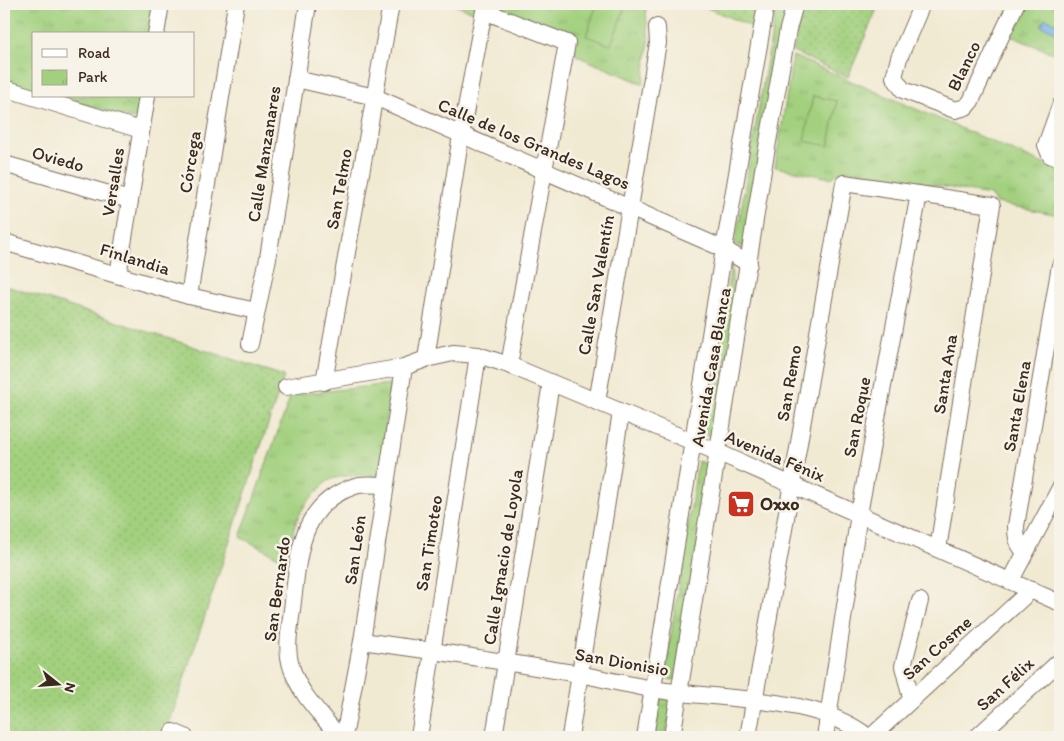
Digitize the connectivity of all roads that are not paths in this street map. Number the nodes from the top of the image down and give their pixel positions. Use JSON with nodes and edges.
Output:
{"nodes":[{"id":1,"x":161,"y":4,"type":"edge"},
{"id":2,"x":236,"y":4,"type":"edge"},
{"id":3,"x":308,"y":4,"type":"edge"},
{"id":4,"x":391,"y":4,"type":"edge"},
{"id":5,"x":766,"y":4,"type":"edge"},
{"id":6,"x":795,"y":4,"type":"edge"},
{"id":7,"x":922,"y":4,"type":"edge"},
{"id":8,"x":1016,"y":4,"type":"edge"},
{"id":9,"x":657,"y":27,"type":"dead end"},
{"id":10,"x":156,"y":32,"type":"edge"},
{"id":11,"x":296,"y":79,"type":"junction"},
{"id":12,"x":4,"y":88,"type":"edge"},
{"id":13,"x":32,"y":97,"type":"edge"},
{"id":14,"x":375,"y":97,"type":"junction"},
{"id":15,"x":37,"y":98,"type":"edge"},
{"id":16,"x":146,"y":98,"type":"edge"},
{"id":17,"x":1060,"y":106,"type":"edge"},
{"id":18,"x":141,"y":130,"type":"junction"},
{"id":19,"x":461,"y":135,"type":"junction"},
{"id":20,"x":1060,"y":159,"type":"edge"},
{"id":21,"x":4,"y":164,"type":"edge"},
{"id":22,"x":544,"y":170,"type":"junction"},
{"id":23,"x":919,"y":194,"type":"junction"},
{"id":24,"x":130,"y":200,"type":"junction"},
{"id":25,"x":630,"y":207,"type":"junction"},
{"id":26,"x":4,"y":242,"type":"edge"},
{"id":27,"x":724,"y":249,"type":"junction"},
{"id":28,"x":749,"y":264,"type":"junction"},
{"id":29,"x":1060,"y":265,"type":"edge"},
{"id":30,"x":118,"y":275,"type":"junction"},
{"id":31,"x":189,"y":296,"type":"junction"},
{"id":32,"x":256,"y":311,"type":"junction"},
{"id":33,"x":1056,"y":327,"type":"edge"},
{"id":34,"x":250,"y":344,"type":"dead end"},
{"id":35,"x":478,"y":355,"type":"junction"},
{"id":36,"x":426,"y":358,"type":"junction"},
{"id":37,"x":509,"y":365,"type":"junction"},
{"id":38,"x":404,"y":367,"type":"junction"},
{"id":39,"x":324,"y":382,"type":"junction"},
{"id":40,"x":551,"y":383,"type":"junction"},
{"id":41,"x":286,"y":387,"type":"dead end"},
{"id":42,"x":597,"y":402,"type":"junction"},
{"id":43,"x":621,"y":412,"type":"junction"},
{"id":44,"x":694,"y":444,"type":"junction"},
{"id":45,"x":717,"y":452,"type":"junction"},
{"id":46,"x":792,"y":484,"type":"junction"},
{"id":47,"x":385,"y":485,"type":"junction"},
{"id":48,"x":1060,"y":488,"type":"edge"},
{"id":49,"x":859,"y":514,"type":"junction"},
{"id":50,"x":938,"y":549,"type":"junction"},
{"id":51,"x":1025,"y":552,"type":"junction"},
{"id":52,"x":1011,"y":580,"type":"junction"},
{"id":53,"x":1031,"y":590,"type":"junction"},
{"id":54,"x":920,"y":601,"type":"dead end"},
{"id":55,"x":1060,"y":603,"type":"edge"},
{"id":56,"x":362,"y":641,"type":"junction"},
{"id":57,"x":432,"y":651,"type":"junction"},
{"id":58,"x":1060,"y":661,"type":"edge"},
{"id":59,"x":506,"y":663,"type":"junction"},
{"id":60,"x":580,"y":674,"type":"junction"},
{"id":61,"x":653,"y":689,"type":"junction"},
{"id":62,"x":679,"y":693,"type":"junction"},
{"id":63,"x":911,"y":698,"type":"junction"},
{"id":64,"x":754,"y":700,"type":"junction"},
{"id":65,"x":829,"y":715,"type":"junction"},
{"id":66,"x":339,"y":737,"type":"edge"},
{"id":67,"x":344,"y":737,"type":"edge"},
{"id":68,"x":418,"y":737,"type":"edge"},
{"id":69,"x":494,"y":737,"type":"edge"},
{"id":70,"x":570,"y":737,"type":"edge"},
{"id":71,"x":645,"y":737,"type":"edge"},
{"id":72,"x":672,"y":737,"type":"edge"},
{"id":73,"x":748,"y":737,"type":"edge"},
{"id":74,"x":825,"y":737,"type":"edge"},
{"id":75,"x":869,"y":737,"type":"edge"},
{"id":76,"x":977,"y":737,"type":"edge"}],
"edges":[{"from":1,"to":10,"type":"street"},
{"from":2,"to":31,"type":"street","name":"Córcega"},
{"from":3,"to":11,"type":"street","name":"Calle Manzanares"},
{"from":4,"to":14,"type":"street","name":"San Telmo"},
{"from":5,"to":27,"type":"street","name":"Avenida Casa Blanca"},
{"from":6,"to":28,"type":"street","name":"Avenida Casa Blanca"},
{"from":7,"to":8,"type":"street","name":"Blanco"},
{"from":9,"to":25,"type":"street","name":"Calle San Valentín"},
{"from":11,"to":14,"type":"street","name":"Calle de los Grandes Lagos"},
{"from":11,"to":32,"type":"street","name":"Calle Manzanares"},
{"from":12,"to":13,"type":"street"},
{"from":14,"to":19,"type":"street","name":"Calle de los Grandes Lagos"},
{"from":14,"to":39,"type":"street","name":"San Telmo"},
{"from":15,"to":18,"type":"street"},
{"from":16,"to":18,"type":"street","name":"Versalles"},
{"from":17,"to":20,"type":"street"},
{"from":18,"to":24,"type":"street","name":"Versalles"},
{"from":19,"to":22,"type":"street","name":"Calle de los Grandes Lagos"},
{"from":19,"to":22,"type":"street"},
{"from":19,"to":36,"type":"street"},
{"from":21,"to":24,"type":"street","name":"Oviedo"},
{"from":22,"to":25,"type":"street","name":"Calle de los Grandes Lagos"},
{"from":22,"to":37,"type":"street"},
{"from":23,"to":46,"type":"street","name":"San Remo"},
{"from":23,"to":49,"type":"street","name":"San Roque"},
{"from":23,"to":50,"type":"street","name":"Santa Ana"},
{"from":24,"to":30,"type":"street","name":"Versalles"},
{"from":25,"to":27,"type":"street","name":"Calle de los Grandes Lagos"},
{"from":25,"to":42,"type":"street","name":"Calle San Valentín"},
{"from":26,"to":30,"type":"street","name":"Finlandia"},
{"from":27,"to":28,"type":"street","name":"Calle de los Grandes Lagos"},
{"from":27,"to":44,"type":"street","name":"Avenida Casa Blanca"},
{"from":28,"to":45,"type":"street","name":"Avenida Casa Blanca"},
{"from":29,"to":33,"type":"street","name":"Santa Elena"},
{"from":30,"to":31,"type":"street","name":"Finlandia"},
{"from":31,"to":32,"type":"street","name":"Finlandia"},
{"from":32,"to":34,"type":"street","name":"Calle Manzanares"},
{"from":33,"to":51,"type":"street","name":"Santa Elena"},
{"from":35,"to":36,"type":"street","name":"Avenida Fénix"},
{"from":35,"to":37,"type":"street","name":"Avenida Fénix"},
{"from":35,"to":57,"type":"street","name":"San Timoteo"},
{"from":36,"to":38,"type":"street","name":"Avenida Fénix"},
{"from":37,"to":40,"type":"street","name":"Avenida Fénix"},
{"from":38,"to":39,"type":"street","name":"Avenida Fénix"},
{"from":38,"to":47,"type":"street","name":"San León"},
{"from":39,"to":41,"type":"street","name":"Avenida Fénix"},
{"from":40,"to":42,"type":"street","name":"Avenida Fénix"},
{"from":40,"to":59,"type":"street","name":"Calle Ignacio de Loyola"},
{"from":42,"to":43,"type":"street","name":"Avenida Fénix"},
{"from":43,"to":44,"type":"street","name":"Avenida Fénix"},
{"from":43,"to":60,"type":"street"},
{"from":44,"to":45,"type":"street","name":"Avenida Fénix"},
{"from":44,"to":61,"type":"street","name":"Avenida Casa Blanca"},
{"from":45,"to":46,"type":"street","name":"Avenida Fénix"},
{"from":45,"to":62,"type":"street","name":"Avenida Casa Blanca"},
{"from":46,"to":49,"type":"street","name":"Avenida Fénix"},
{"from":46,"to":64,"type":"street","name":"San Remo"},
{"from":47,"to":56,"type":"street","name":"San León"},
{"from":47,"to":66,"type":"street","name":"San Bernardo"},
{"from":48,"to":51,"type":"street"},
{"from":49,"to":50,"type":"street","name":"Avenida Fénix"},
{"from":49,"to":65,"type":"street","name":"San Roque"},
{"from":50,"to":52,"type":"street","name":"Avenida Fénix"},
{"from":51,"to":52,"type":"street"},
{"from":52,"to":53,"type":"street","name":"Avenida Fénix"},
{"from":53,"to":55,"type":"street","name":"Avenida Fénix"},
{"from":53,"to":63,"type":"street","name":"San Cosme"},
{"from":54,"to":63,"type":"street"},
{"from":56,"to":57,"type":"street","name":"San Dionisio"},
{"from":56,"to":67,"type":"street","name":"San León"},
{"from":57,"to":59,"type":"street","name":"San Dionisio"},
{"from":57,"to":68,"type":"street","name":"San Timoteo"},
{"from":58,"to":76,"type":"street","name":"San Félix"},
{"from":59,"to":60,"type":"street","name":"San Dionisio"},
{"from":59,"to":69,"type":"street","name":"Calle Ignacio de Loyola"},
{"from":60,"to":61,"type":"street","name":"San Dionisio"},
{"from":60,"to":70,"type":"street"},
{"from":61,"to":62,"type":"street","name":"San Dionisio"},
{"from":61,"to":71,"type":"street","name":"Avenida Casa Blanca"},
{"from":62,"to":64,"type":"street","name":"San Dionisio"},
{"from":62,"to":72,"type":"street","name":"Avenida Casa Blanca"},
{"from":63,"to":75,"type":"street","name":"San Cosme"},
{"from":64,"to":65,"type":"street","name":"San Dionisio"},
{"from":64,"to":73,"type":"street","name":"San Remo"},
{"from":65,"to":74,"type":"street","name":"San Roque"},
{"from":65,"to":75,"type":"street","name":"San Dionisio"}]}
